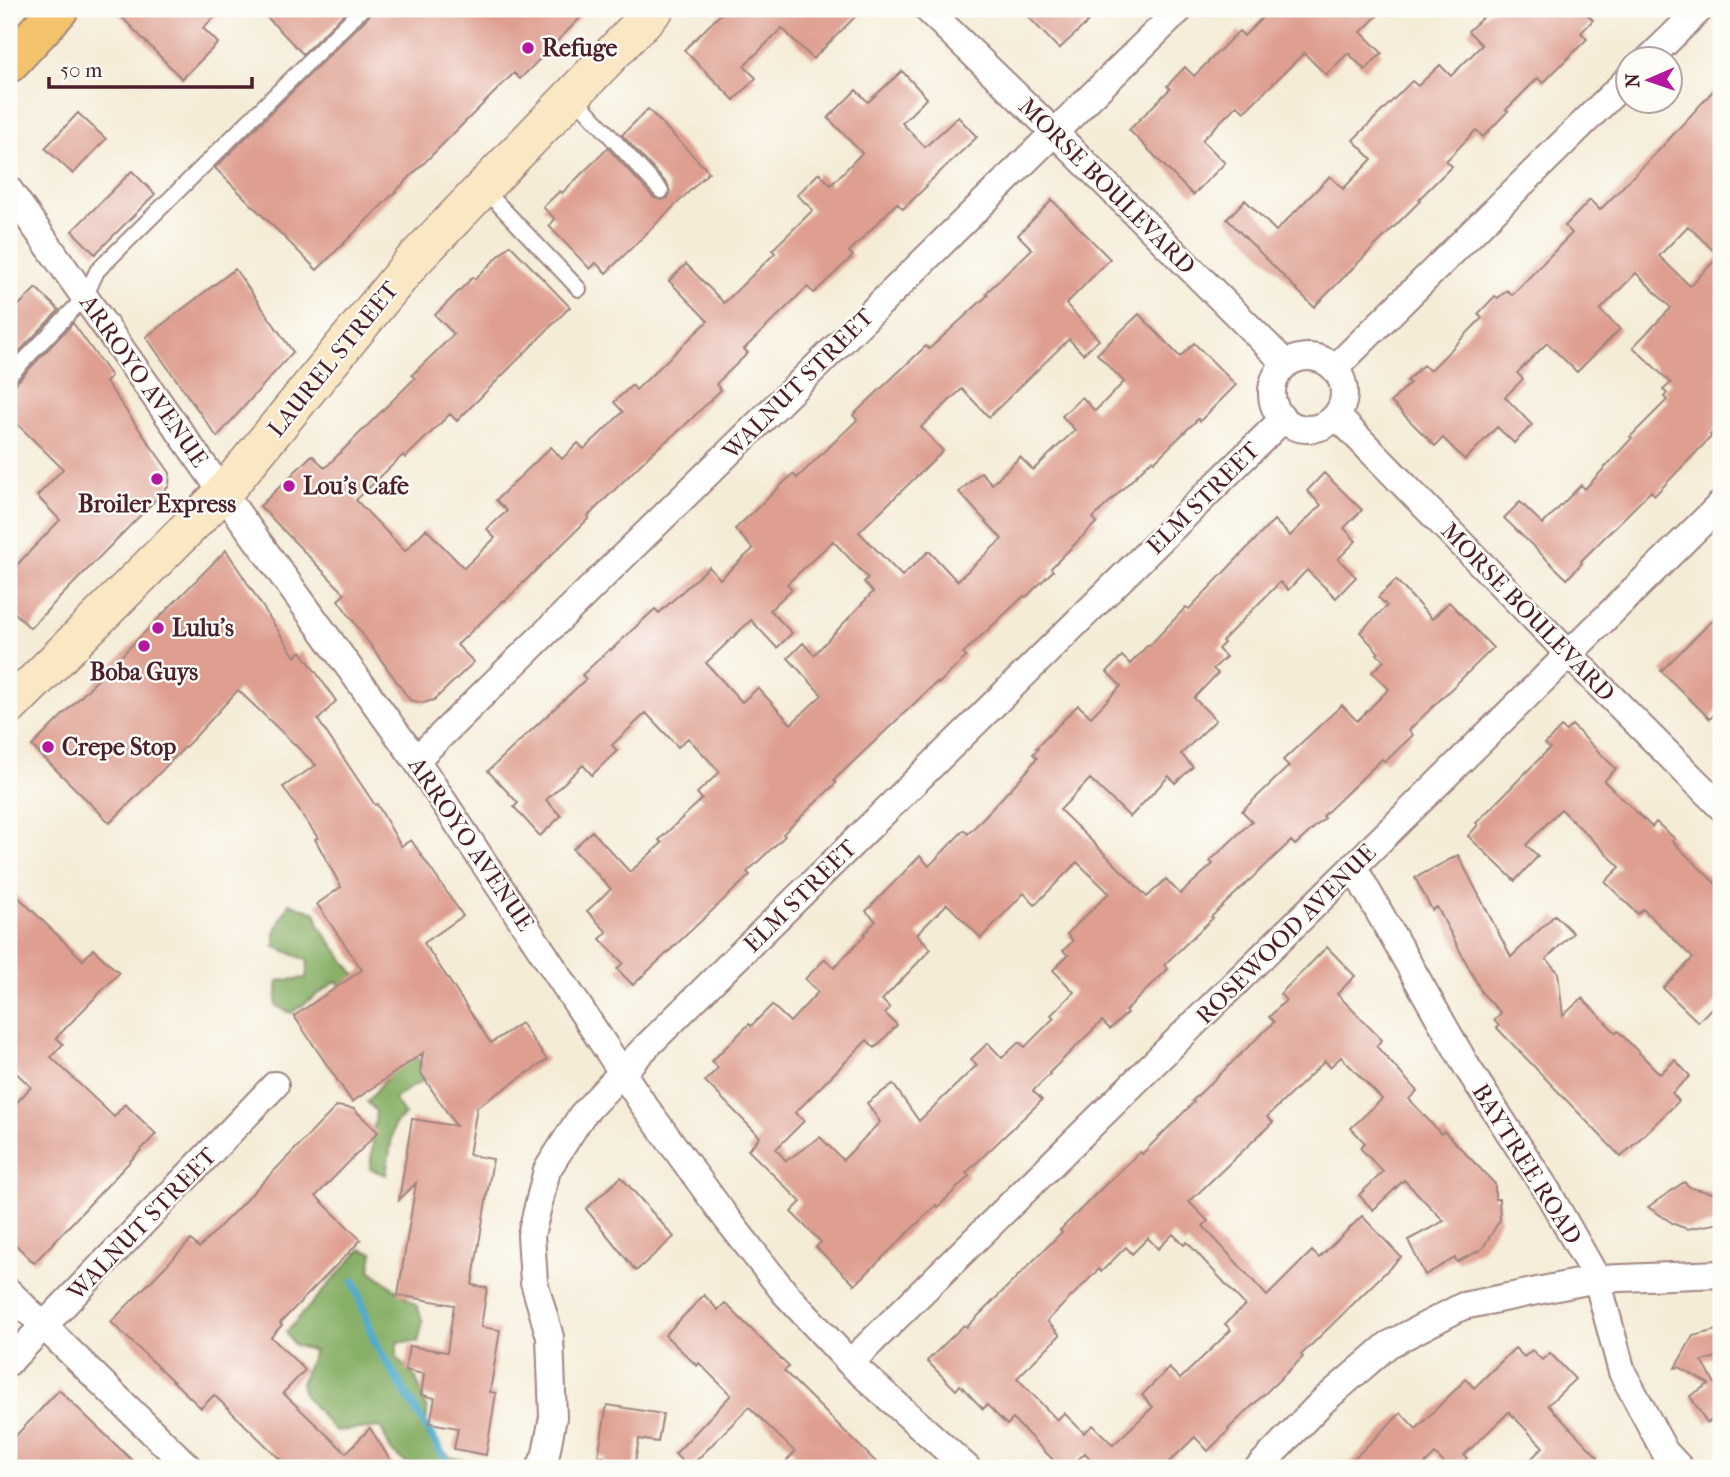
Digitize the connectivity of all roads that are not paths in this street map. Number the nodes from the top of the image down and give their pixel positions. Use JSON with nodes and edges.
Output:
{"nodes":[{"id":1,"x":59,"y":9,"type":"edge"},
{"id":2,"x":362,"y":9,"type":"edge"},
{"id":3,"x":655,"y":9,"type":"edge"},
{"id":4,"x":926,"y":9,"type":"edge"},
{"id":5,"x":1180,"y":9,"type":"edge"},
{"id":6,"x":1700,"y":9,"type":"edge"},
{"id":7,"x":1662,"y":46,"type":"edge"},
{"id":8,"x":9,"y":63,"type":"edge"},
{"id":9,"x":1614,"y":94,"type":"edge"},
{"id":10,"x":572,"y":95,"type":"junction"},
{"id":11,"x":1055,"y":133,"type":"junction"},
{"id":12,"x":483,"y":188,"type":"junction"},
{"id":13,"x":9,"y":190,"type":"edge"},
{"id":14,"x":661,"y":191,"type":"dead end"},
{"id":15,"x":579,"y":289,"type":"dead end"},
{"id":16,"x":85,"y":297,"type":"junction"},
{"id":17,"x":1286,"y":364,"type":"junction"},
{"id":18,"x":1335,"y":368,"type":"junction"},
{"id":19,"x":9,"y":376,"type":"edge"},
{"id":20,"x":1337,"y":416,"type":"junction"},
{"id":21,"x":1283,"y":419,"type":"junction"},
{"id":22,"x":223,"y":493,"type":"junction"},
{"id":23,"x":1721,"y":504,"type":"edge"},
{"id":24,"x":1570,"y":654,"type":"junction"},
{"id":25,"x":9,"y":707,"type":"edge"},
{"id":26,"x":416,"y":760,"type":"junction"},
{"id":27,"x":1721,"y":807,"type":"edge"},
{"id":28,"x":1354,"y":868,"type":"junction"},
{"id":29,"x":622,"y":1071,"type":"junction"},
{"id":30,"x":275,"y":1085,"type":"dead end"},
{"id":31,"x":1721,"y":1274,"type":"edge"},
{"id":32,"x":1597,"y":1279,"type":"junction"},
{"id":33,"x":9,"y":1292,"type":"edge"},
{"id":34,"x":44,"y":1326,"type":"junction"},
{"id":35,"x":9,"y":1362,"type":"edge"},
{"id":36,"x":850,"y":1363,"type":"junction"},
{"id":37,"x":190,"y":1468,"type":"edge"},
{"id":38,"x":540,"y":1468,"type":"edge"},
{"id":39,"x":967,"y":1468,"type":"edge"},
{"id":40,"x":1258,"y":1468,"type":"edge"},
{"id":41,"x":1680,"y":1468,"type":"edge"}],
"edges":[{"from":1,"to":8,"type":"main road"},
{"from":2,"to":16,"type":"lane"},
{"from":3,"to":10,"type":"street","name":"LAUREL STREET"},
{"from":4,"to":11,"type":"street","name":"MORSE BOULEVARD"},
{"from":5,"to":11,"type":"street","name":"WALNUT STREET"},
{"from":6,"to":7,"type":"street"},
{"from":9,"to":18,"type":"street"},
{"from":10,"to":12,"type":"street","name":"LAUREL STREET"},
{"from":10,"to":14,"type":"lane"},
{"from":11,"to":17,"type":"street","name":"MORSE BOULEVARD"},
{"from":11,"to":26,"type":"street","name":"WALNUT STREET"},
{"from":12,"to":15,"type":"lane"},
{"from":12,"to":22,"type":"street","name":"LAUREL STREET"},
{"from":13,"to":16,"type":"street","name":"ARROYO AVENUE"},
{"from":16,"to":19,"type":"lane"},
{"from":16,"to":22,"type":"street","name":"ARROYO AVENUE"},
{"from":17,"to":18,"type":"street"},
{"from":17,"to":21,"type":"street"},
{"from":18,"to":20,"type":"street"},
{"from":20,"to":21,"type":"street"},
{"from":20,"to":24,"type":"street","name":"MORSE BOULEVARD"},
{"from":21,"to":29,"type":"street","name":"ELM STREET"},
{"from":22,"to":25,"type":"street","name":"LAUREL STREET"},
{"from":22,"to":26,"type":"street","name":"ARROYO AVENUE"},
{"from":23,"to":24,"type":"street","name":"ROSEWOOD AVENUE"},
{"from":24,"to":27,"type":"street","name":"MORSE BOULEVARD"},
{"from":24,"to":28,"type":"street","name":"ROSEWOOD AVENUE"},
{"from":26,"to":29,"type":"street","name":"ARROYO AVENUE"},
{"from":28,"to":32,"type":"street","name":"BAYTREE ROAD"},
{"from":28,"to":36,"type":"street","name":"ROSEWOOD AVENUE"},
{"from":29,"to":36,"type":"street","name":"ARROYO AVENUE"},
{"from":29,"to":38,"type":"street","name":"ELM STREET"},
{"from":30,"to":34,"type":"street","name":"WALNUT STREET"},
{"from":31,"to":32,"type":"street"},
{"from":32,"to":40,"type":"street"},
{"from":32,"to":41,"type":"street","name":"BAYTREE ROAD"},
{"from":33,"to":34,"type":"street"},
{"from":34,"to":35,"type":"street","name":"WALNUT STREET"},
{"from":34,"to":37,"type":"street"},
{"from":36,"to":39,"type":"street","name":"ARROYO AVENUE"}]}
